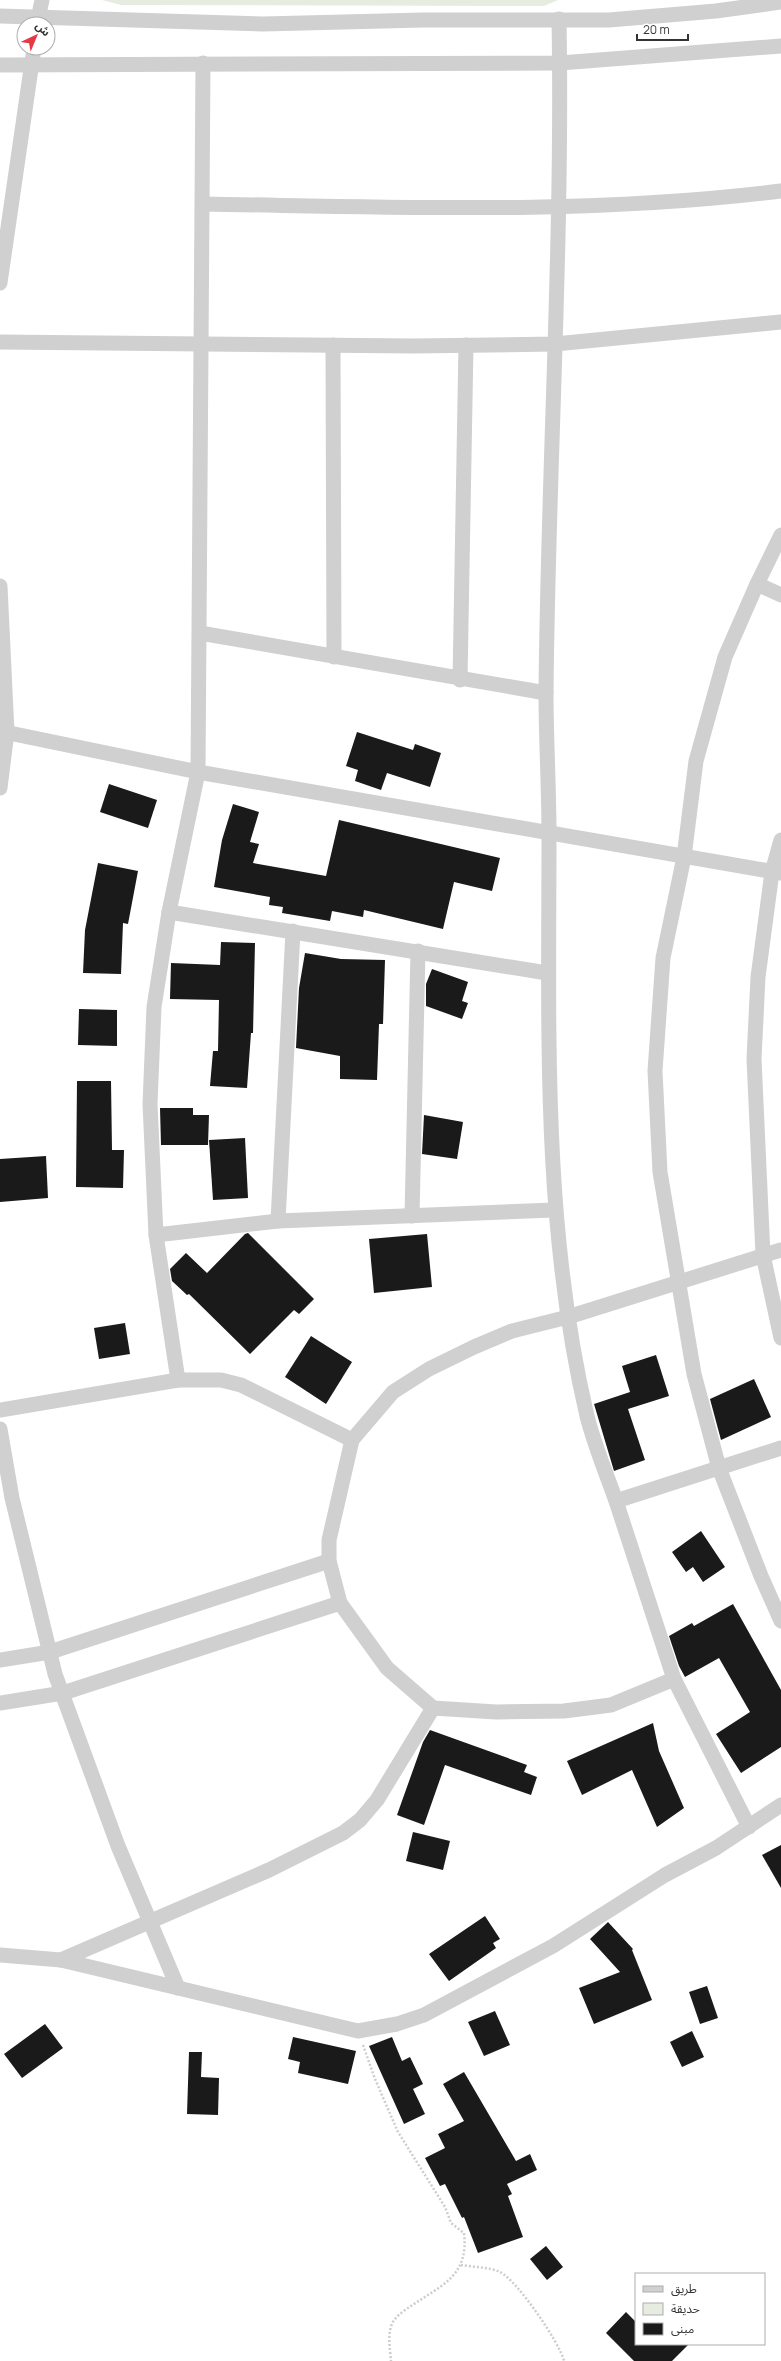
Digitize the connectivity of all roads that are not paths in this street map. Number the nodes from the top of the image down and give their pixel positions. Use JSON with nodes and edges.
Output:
{"nodes":[{"id":1,"x":42,"y":0,"type":"edge"},
{"id":2,"x":781,"y":2,"type":"edge"},
{"id":3,"x":0,"y":16,"type":"edge"},
{"id":4,"x":39,"y":16,"type":"edge"},
{"id":5,"x":16,"y":18,"type":"edge"},
{"id":6,"x":559,"y":19,"type":"junction"},
{"id":7,"x":56,"y":21,"type":"edge"},
{"id":8,"x":781,"y":46,"type":"edge"},
{"id":9,"x":33,"y":56,"type":"edge"},
{"id":10,"x":204,"y":62,"type":"junction"},
{"id":11,"x":560,"y":64,"type":"junction"},
{"id":12,"x":0,"y":65,"type":"edge"},
{"id":13,"x":32,"y":66,"type":"junction"},
{"id":14,"x":781,"y":191,"type":"edge"},
{"id":15,"x":204,"y":204,"type":"junction"},
{"id":16,"x":558,"y":208,"type":"junction"},
{"id":17,"x":0,"y":283,"type":"edge"},
{"id":18,"x":781,"y":322,"type":"edge"},
{"id":19,"x":0,"y":342,"type":"edge"},
{"id":20,"x":201,"y":343,"type":"junction"},
{"id":21,"x":555,"y":344,"type":"junction"},
{"id":22,"x":333,"y":345,"type":"junction"},
{"id":23,"x":466,"y":345,"type":"junction"},
{"id":24,"x":781,"y":535,"type":"edge"},
{"id":25,"x":757,"y":584,"type":"junction"},
{"id":26,"x":0,"y":586,"type":"edge"},
{"id":27,"x":781,"y":595,"type":"edge"},
{"id":28,"x":200,"y":633,"type":"junction"},
{"id":29,"x":334,"y":657,"type":"junction"},
{"id":30,"x":460,"y":680,"type":"junction"},
{"id":31,"x":546,"y":693,"type":"junction"},
{"id":32,"x":3,"y":732,"type":"edge"},
{"id":33,"x":198,"y":772,"type":"junction"},
{"id":34,"x":0,"y":788,"type":"edge"},
{"id":35,"x":549,"y":834,"type":"junction"},
{"id":36,"x":781,"y":840,"type":"edge"},
{"id":37,"x":684,"y":857,"type":"junction"},
{"id":38,"x":777,"y":872,"type":"edge"},
{"id":39,"x":169,"y":912,"type":"junction"},
{"id":40,"x":293,"y":932,"type":"junction"},
{"id":41,"x":418,"y":951,"type":"junction"},
{"id":42,"x":547,"y":973,"type":"junction"},
{"id":43,"x":554,"y":1210,"type":"junction"},
{"id":44,"x":412,"y":1216,"type":"junction"},
{"id":45,"x":278,"y":1221,"type":"junction"},
{"id":46,"x":156,"y":1235,"type":"junction"},
{"id":47,"x":781,"y":1250,"type":"edge"},
{"id":48,"x":763,"y":1255,"type":"junction"},
{"id":49,"x":678,"y":1282,"type":"junction"},
{"id":50,"x":568,"y":1317,"type":"junction"},
{"id":51,"x":781,"y":1338,"type":"edge"},
{"id":52,"x":178,"y":1380,"type":"junction"},
{"id":53,"x":0,"y":1410,"type":"edge"},
{"id":54,"x":0,"y":1430,"type":"edge"},
{"id":55,"x":352,"y":1440,"type":"junction"},
{"id":56,"x":781,"y":1448,"type":"edge"},
{"id":57,"x":719,"y":1468,"type":"junction"},
{"id":58,"x":616,"y":1501,"type":"junction"},
{"id":59,"x":329,"y":1561,"type":"junction"},
{"id":60,"x":340,"y":1603,"type":"junction"},
{"id":61,"x":781,"y":1621,"type":"edge"},
{"id":62,"x":50,"y":1652,"type":"junction"},
{"id":63,"x":0,"y":1660,"type":"edge"},
{"id":64,"x":674,"y":1679,"type":"junction"},
{"id":65,"x":63,"y":1693,"type":"junction"},
{"id":66,"x":0,"y":1703,"type":"edge"},
{"id":67,"x":433,"y":1708,"type":"junction"},
{"id":68,"x":781,"y":1805,"type":"edge"},
{"id":69,"x":749,"y":1827,"type":"junction"},
{"id":70,"x":149,"y":1923,"type":"junction"},
{"id":71,"x":0,"y":1955,"type":"edge"},
{"id":72,"x":61,"y":1960,"type":"junction"},
{"id":73,"x":178,"y":1988,"type":"junction"}],
"edges":[{"from":1,"to":4,"type":"street"},
{"from":2,"to":6,"type":"street"},
{"from":3,"to":5,"type":"street"},
{"from":6,"to":7,"type":"street"},
{"from":6,"to":11,"type":"street"},
{"from":8,"to":11,"type":"street"},
{"from":9,"to":13,"type":"street"},
{"from":10,"to":11,"type":"street"},
{"from":10,"to":13,"type":"street"},
{"from":10,"to":15,"type":"street"},
{"from":11,"to":16,"type":"street"},
{"from":12,"to":13,"type":"street"},
{"from":13,"to":17,"type":"street"},
{"from":14,"to":16,"type":"street"},
{"from":15,"to":16,"type":"street"},
{"from":15,"to":20,"type":"street"},
{"from":16,"to":21,"type":"street"},
{"from":18,"to":21,"type":"street"},
{"from":19,"to":20,"type":"street"},
{"from":20,"to":22,"type":"street"},
{"from":20,"to":28,"type":"street"},
{"from":21,"to":23,"type":"street"},
{"from":21,"to":31,"type":"street"},
{"from":22,"to":23,"type":"street"},
{"from":22,"to":29,"type":"street"},
{"from":23,"to":30,"type":"street"},
{"from":24,"to":25,"type":"street"},
{"from":25,"to":27,"type":"street"},
{"from":25,"to":37,"type":"street"},
{"from":26,"to":32,"type":"street"},
{"from":28,"to":29,"type":"street"},
{"from":28,"to":33,"type":"street"},
{"from":29,"to":30,"type":"street"},
{"from":30,"to":31,"type":"street"},
{"from":31,"to":35,"type":"street"},
{"from":32,"to":33,"type":"street"},
{"from":32,"to":34,"type":"street"},
{"from":33,"to":35,"type":"street"},
{"from":33,"to":39,"type":"street"},
{"from":35,"to":37,"type":"street"},
{"from":35,"to":42,"type":"street"},
{"from":36,"to":38,"type":"street"},
{"from":37,"to":38,"type":"street"},
{"from":37,"to":49,"type":"street"},
{"from":38,"to":48,"type":"street"},
{"from":39,"to":40,"type":"street"},
{"from":39,"to":46,"type":"street"},
{"from":40,"to":41,"type":"street"},
{"from":40,"to":45,"type":"street"},
{"from":41,"to":42,"type":"street"},
{"from":41,"to":44,"type":"street"},
{"from":42,"to":43,"type":"street"},
{"from":43,"to":44,"type":"street"},
{"from":43,"to":50,"type":"street"},
{"from":44,"to":45,"type":"street"},
{"from":45,"to":46,"type":"street"},
{"from":46,"to":52,"type":"street"},
{"from":47,"to":48,"type":"street"},
{"from":48,"to":49,"type":"street"},
{"from":48,"to":51,"type":"street"},
{"from":49,"to":50,"type":"street"},
{"from":49,"to":57,"type":"street"},
{"from":50,"to":55,"type":"street"},
{"from":50,"to":58,"type":"street"},
{"from":52,"to":53,"type":"street"},
{"from":52,"to":55,"type":"street"},
{"from":54,"to":62,"type":"street"},
{"from":55,"to":59,"type":"street"},
{"from":56,"to":57,"type":"street"},
{"from":57,"to":58,"type":"street"},
{"from":57,"to":61,"type":"street"},
{"from":58,"to":64,"type":"street"},
{"from":59,"to":60,"type":"street"},
{"from":59,"to":62,"type":"street"},
{"from":60,"to":65,"type":"street"},
{"from":60,"to":67,"type":"street"},
{"from":62,"to":63,"type":"street"},
{"from":62,"to":65,"type":"street"},
{"from":64,"to":67,"type":"street"},
{"from":64,"to":69,"type":"street"},
{"from":65,"to":66,"type":"street"},
{"from":65,"to":70,"type":"street"},
{"from":67,"to":70,"type":"street"},
{"from":68,"to":69,"type":"street"},
{"from":69,"to":73,"type":"street"},
{"from":70,"to":72,"type":"street"},
{"from":70,"to":73,"type":"street"},
{"from":71,"to":72,"type":"street"},
{"from":72,"to":73,"type":"street"}]}
